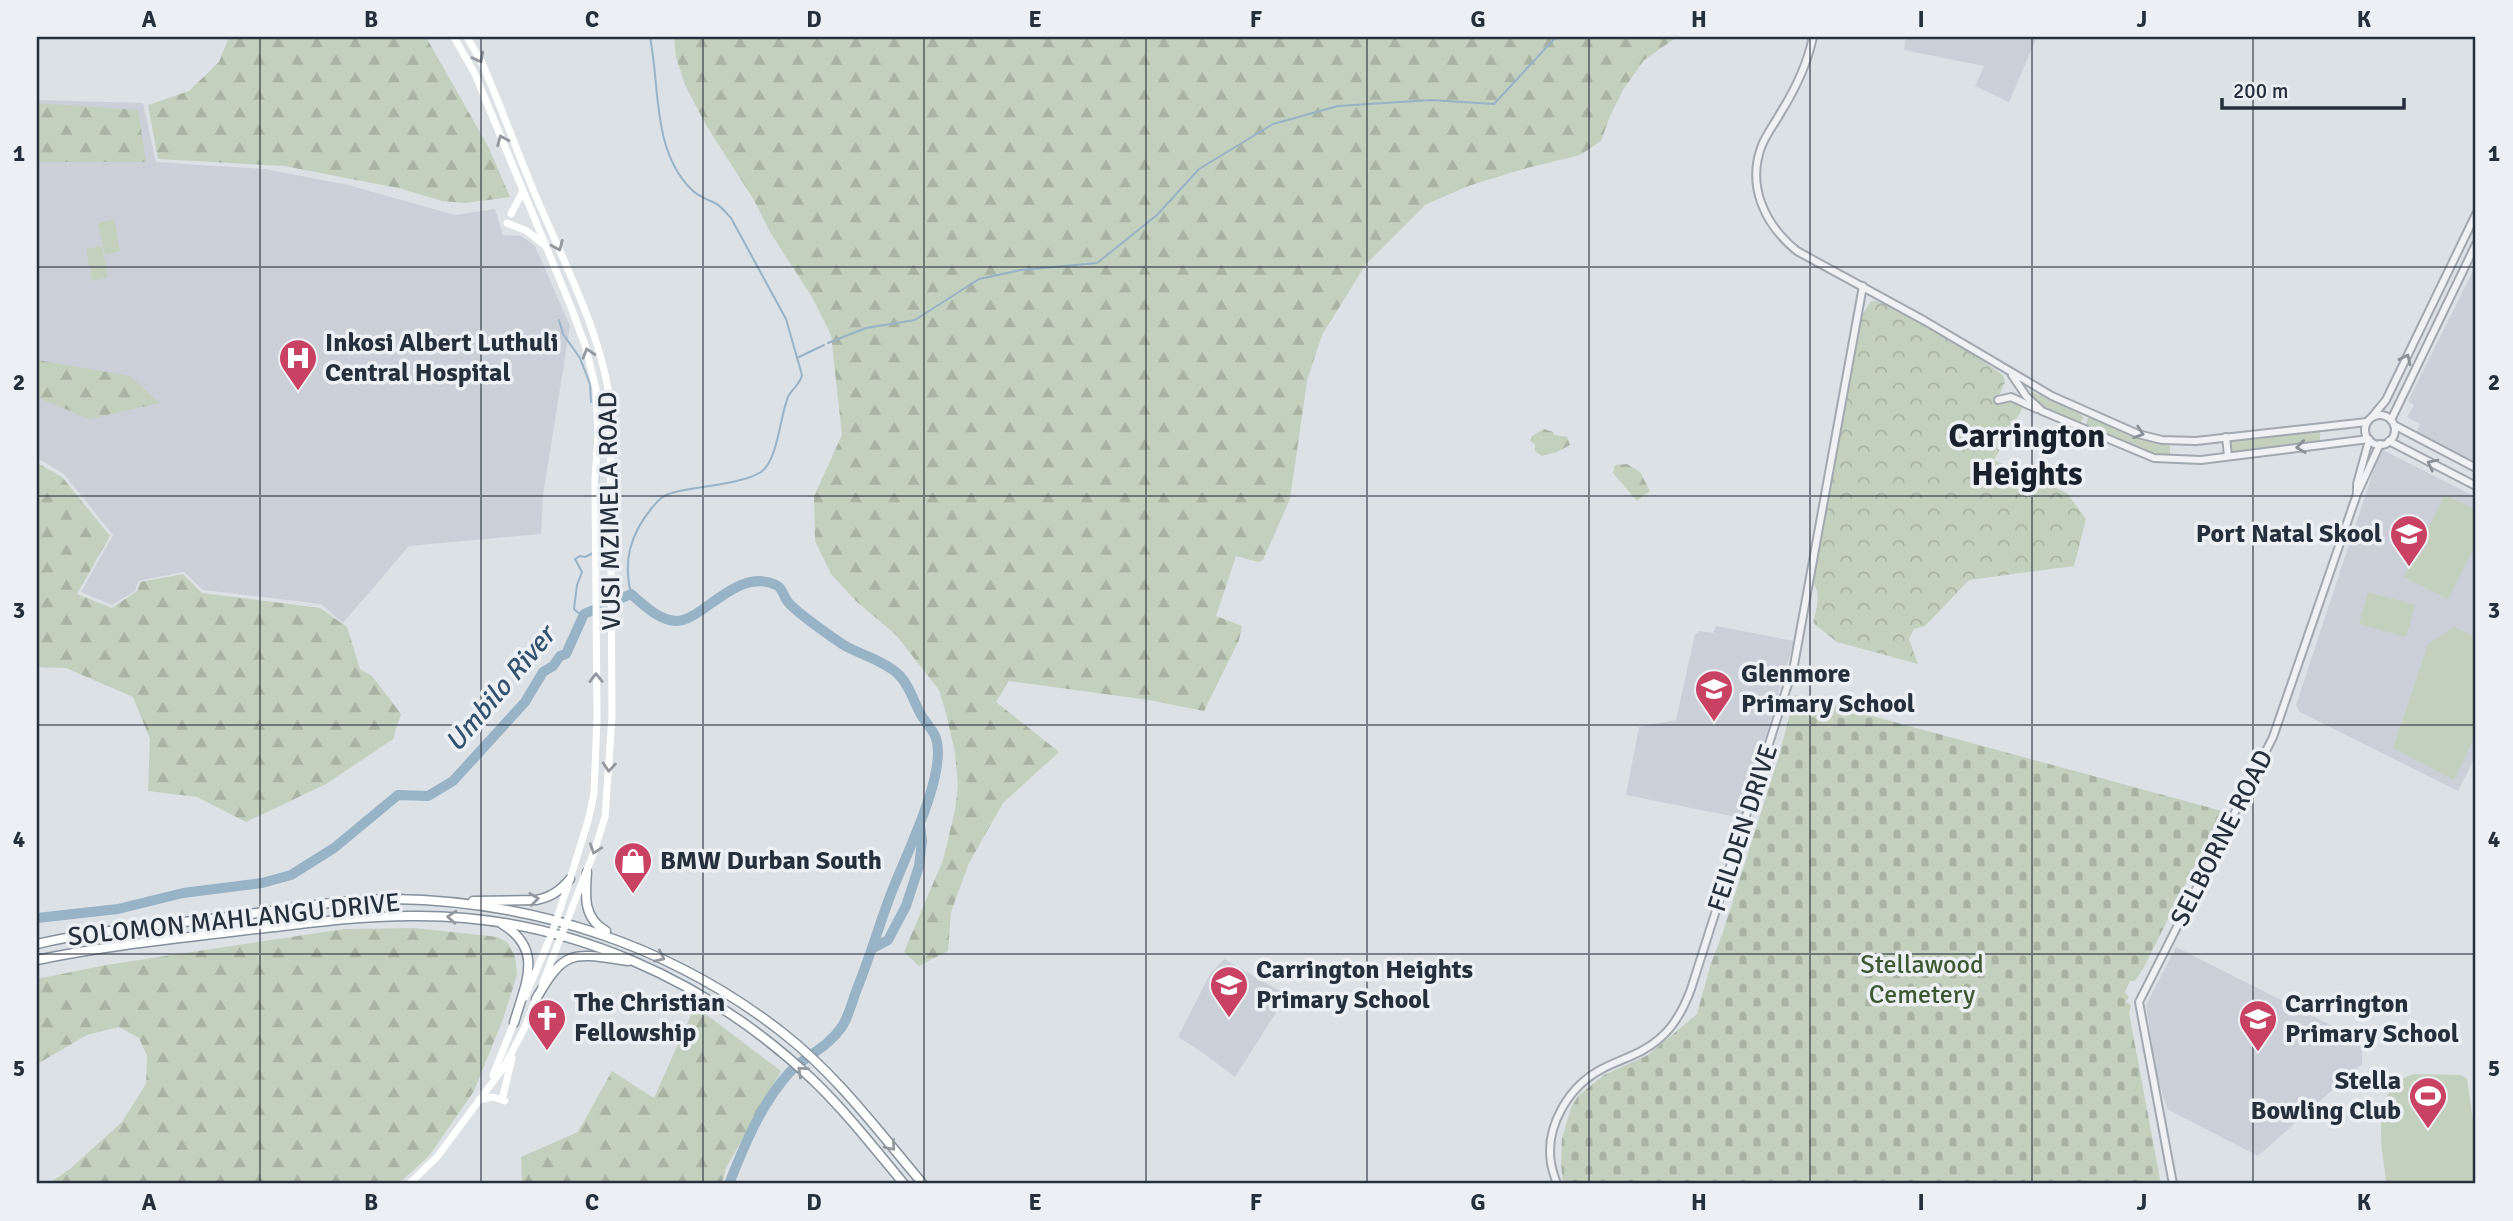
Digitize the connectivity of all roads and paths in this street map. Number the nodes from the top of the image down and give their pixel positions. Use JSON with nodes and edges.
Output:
{"nodes":[{"id":1,"x":454,"y":37,"type":"edge"},
{"id":2,"x":467,"y":37,"type":"edge"},
{"id":3,"x":1813,"y":37,"type":"edge"},
{"id":4,"x":523,"y":191,"type":"junction"},
{"id":5,"x":511,"y":214,"type":"dead end"},
{"id":6,"x":2476,"y":215,"type":"edge"},
{"id":7,"x":507,"y":223,"type":"dead end"},
{"id":8,"x":2476,"y":244,"type":"edge"},
{"id":9,"x":545,"y":247,"type":"junction"},
{"id":10,"x":1863,"y":286,"type":"junction"},
{"id":11,"x":2011,"y":373,"type":"junction"},
{"id":12,"x":1998,"y":400,"type":"dead end"},
{"id":13,"x":2042,"y":411,"type":"junction"},
{"id":14,"x":2087,"y":412,"type":"junction"},
{"id":15,"x":2370,"y":420,"type":"junction"},
{"id":16,"x":2392,"y":423,"type":"junction"},
{"id":17,"x":2080,"y":429,"type":"junction"},
{"id":18,"x":2226,"y":437,"type":"junction"},
{"id":19,"x":2369,"y":440,"type":"junction"},
{"id":20,"x":2389,"y":441,"type":"junction"},
{"id":21,"x":2380,"y":444,"type":"junction"},
{"id":22,"x":2228,"y":456,"type":"junction"},
{"id":23,"x":2463,"y":461,"type":"junction"},
{"id":24,"x":2476,"y":468,"type":"edge"},
{"id":25,"x":2455,"y":475,"type":"junction"},
{"id":26,"x":2476,"y":486,"type":"edge"},
{"id":27,"x":2357,"y":494,"type":"junction"},
{"id":28,"x":587,"y":872,"type":"junction"},
{"id":29,"x":570,"y":879,"type":"junction"},
{"id":30,"x":442,"y":902,"type":"junction"},
{"id":31,"x":496,"y":921,"type":"junction"},
{"id":32,"x":556,"y":921,"type":"junction"},
{"id":33,"x":567,"y":923,"type":"junction"},
{"id":34,"x":552,"y":933,"type":"junction"},
{"id":35,"x":562,"y":936,"type":"junction"},
{"id":36,"x":629,"y":943,"type":"junction"},
{"id":37,"x":37,"y":944,"type":"edge"},
{"id":38,"x":37,"y":960,"type":"edge"},
{"id":39,"x":641,"y":963,"type":"junction"},
{"id":40,"x":536,"y":999,"type":"junction"},
{"id":41,"x":514,"y":1023,"type":"junction"},
{"id":42,"x":517,"y":1044,"type":"junction"},
{"id":43,"x":489,"y":1085,"type":"junction"},
{"id":44,"x":479,"y":1100,"type":"junction"},
{"id":45,"x":409,"y":1184,"type":"edge"},
{"id":46,"x":904,"y":1184,"type":"edge"},
{"id":47,"x":923,"y":1184,"type":"edge"},
{"id":48,"x":1557,"y":1184,"type":"edge"},
{"id":49,"x":2173,"y":1184,"type":"edge"}],
"edges":[{"from":4,"to":1,"type":"main road","name":"VUSI MZIMELA ROAD","one_way":true},
{"from":2,"to":28,"type":"main road","name":"VUSI MZIMELA ROAD","one_way":true},
{"from":3,"to":10,"type":"street"},
{"from":4,"to":5,"type":"main road"},
{"from":4,"to":9,"type":"main road","name":"VUSI MZIMELA ROAD"},
{"from":15,"to":6,"type":"street","one_way":true},
{"from":7,"to":9,"type":"main road"},
{"from":8,"to":16,"type":"street"},
{"from":29,"to":9,"type":"main road","name":"VUSI MZIMELA ROAD","one_way":true},
{"from":10,"to":11,"type":"street"},
{"from":10,"to":48,"type":"street","name":"FEILDEN DRIVE"},
{"from":11,"to":13,"type":"street"},
{"from":11,"to":14,"type":"street"},
{"from":12,"to":13,"type":"street"},
{"from":13,"to":17,"type":"street"},
{"from":14,"to":17,"type":"street"},
{"from":14,"to":18,"type":"street","one_way":true},
{"from":15,"to":16,"type":"street"},
{"from":15,"to":18,"type":"street"},
{"from":15,"to":19,"type":"street"},
{"from":16,"to":20,"type":"street"},
{"from":16,"to":23,"type":"street"},
{"from":17,"to":22,"type":"street"},
{"from":18,"to":22,"type":"street"},
{"from":19,"to":21,"type":"street"},
{"from":19,"to":22,"type":"street","one_way":true},
{"from":19,"to":27,"type":"street","name":"SELBORNE ROAD"},
{"from":20,"to":21,"type":"street"},
{"from":25,"to":20,"type":"street","one_way":true},
{"from":21,"to":27,"type":"street","name":"SELBORNE ROAD"},
{"from":23,"to":24,"type":"street"},
{"from":23,"to":25,"type":"street"},
{"from":25,"to":26,"type":"street"},
{"from":27,"to":49,"type":"street","name":"SELBORNE ROAD"},
{"from":28,"to":33,"type":"main road","name":"VUSI MZIMELA ROAD"},
{"from":28,"to":36,"type":"highway"},
{"from":30,"to":29,"type":"highway","one_way":true},
{"from":29,"to":32,"type":"main road","name":"VUSI MZIMELA ROAD"},
{"from":30,"to":32,"type":"highway","name":"SOLOMON MAHLANGU DRIVE"},
{"from":30,"to":37,"type":"highway","name":"SOLOMON MAHLANGU DRIVE"},
{"from":31,"to":34,"type":"highway","name":"SOLOMON MAHLANGU DRIVE"},
{"from":31,"to":38,"type":"highway","name":"SOLOMON MAHLANGU DRIVE","one_way":true},
{"from":31,"to":41,"type":"highway"},
{"from":32,"to":33,"type":"highway","name":"SOLOMON MAHLANGU DRIVE"},
{"from":32,"to":34,"type":"main road","name":"VUSI MZIMELA ROAD"},
{"from":33,"to":35,"type":"main road","name":"VUSI MZIMELA ROAD"},
{"from":33,"to":36,"type":"highway","name":"SOLOMON MAHLANGU DRIVE"},
{"from":34,"to":35,"type":"highway","name":"SOLOMON MAHLANGU DRIVE"},
{"from":34,"to":41,"type":"main road","name":"VUSI MZIMELA ROAD"},
{"from":35,"to":39,"type":"highway","name":"SOLOMON MAHLANGU DRIVE"},
{"from":35,"to":40,"type":"main road","name":"VUSI MZIMELA ROAD"},
{"from":36,"to":47,"type":"highway","name":"SOLOMON MAHLANGU DRIVE","one_way":true},
{"from":39,"to":40,"type":"highway"},
{"from":46,"to":39,"type":"highway","name":"SOLOMON MAHLANGU DRIVE","one_way":true},
{"from":40,"to":42,"type":"main road","name":"VUSI MZIMELA ROAD"},
{"from":41,"to":43,"type":"main road","name":"VUSI MZIMELA ROAD"},
{"from":42,"to":43,"type":"main road"},
{"from":42,"to":44,"type":"main road"},
{"from":43,"to":44,"type":"main road"},
{"from":44,"to":45,"type":"main road"}]}
